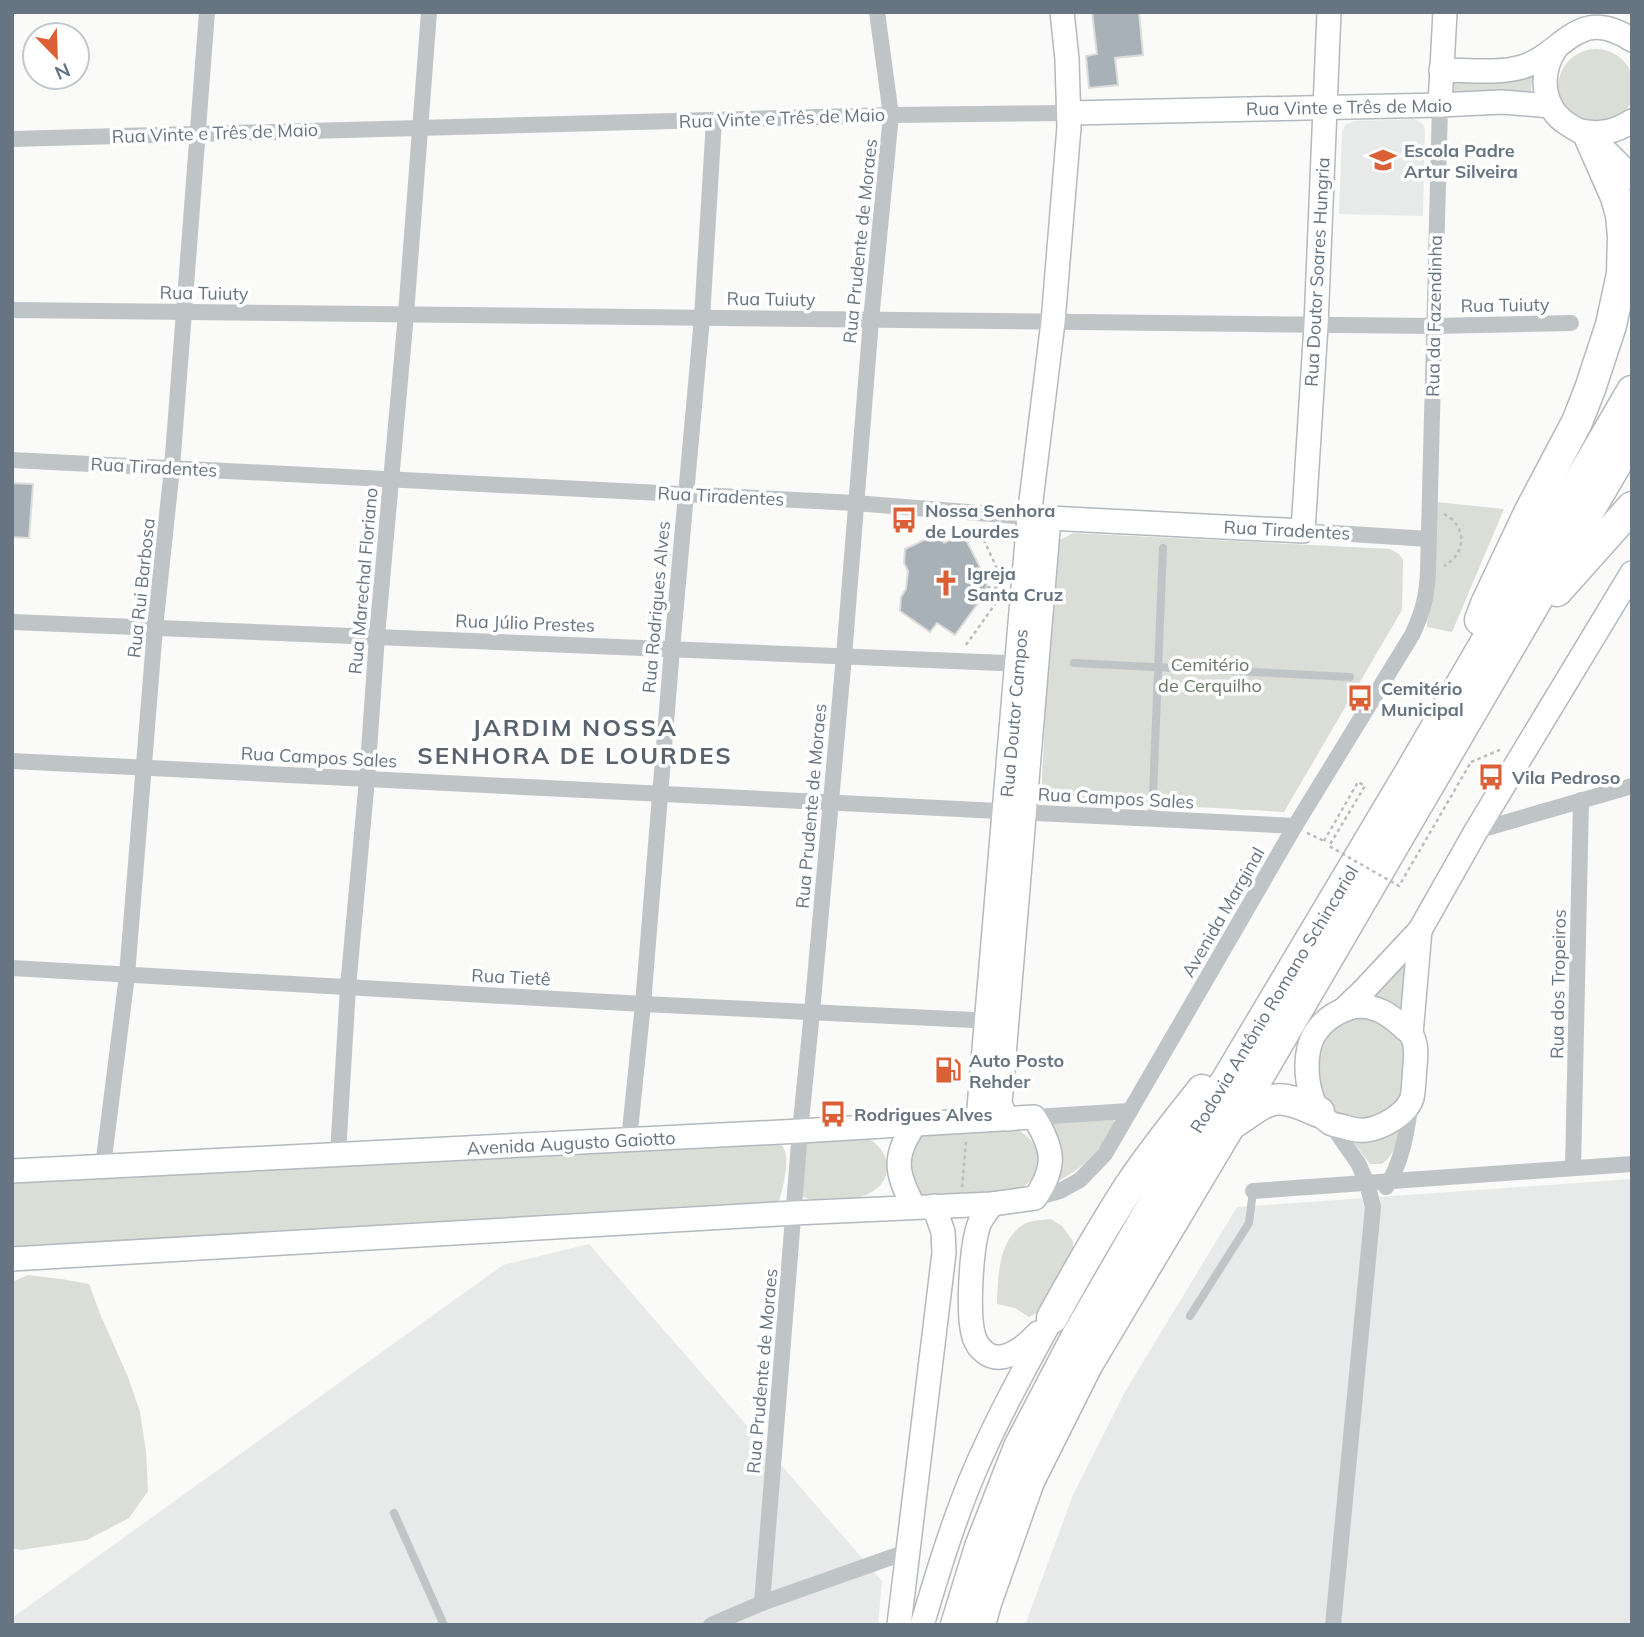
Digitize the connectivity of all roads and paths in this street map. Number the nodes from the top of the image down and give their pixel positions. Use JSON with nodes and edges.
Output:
{"nodes":[{"id":1,"x":207,"y":12,"type":"edge"},
{"id":2,"x":429,"y":12,"type":"edge"},
{"id":3,"x":877,"y":12,"type":"edge"},
{"id":4,"x":1062,"y":12,"type":"edge"},
{"id":5,"x":1329,"y":12,"type":"edge"},
{"id":6,"x":1444,"y":12,"type":"edge"},
{"id":7,"x":1594,"y":12,"type":"edge"},
{"id":8,"x":1566,"y":39,"type":"junction"},
{"id":9,"x":1632,"y":40,"type":"edge"},
{"id":10,"x":1441,"y":70,"type":"junction"},
{"id":11,"x":1440,"y":105,"type":"junction"},
{"id":12,"x":1551,"y":106,"type":"junction"},
{"id":13,"x":1324,"y":107,"type":"junction"},
{"id":14,"x":1069,"y":113,"type":"junction"},
{"id":15,"x":891,"y":115,"type":"junction"},
{"id":16,"x":714,"y":120,"type":"junction"},
{"id":17,"x":1632,"y":121,"type":"edge"},
{"id":18,"x":419,"y":128,"type":"junction"},
{"id":19,"x":198,"y":134,"type":"junction"},
{"id":20,"x":1586,"y":134,"type":"junction"},
{"id":21,"x":12,"y":139,"type":"edge"},
{"id":22,"x":1632,"y":178,"type":"edge"},
{"id":23,"x":12,"y":310,"type":"edge"},
{"id":24,"x":184,"y":312,"type":"junction"},
{"id":25,"x":407,"y":314,"type":"junction"},
{"id":26,"x":702,"y":318,"type":"junction"},
{"id":27,"x":871,"y":320,"type":"junction"},
{"id":28,"x":1053,"y":322,"type":"junction"},
{"id":29,"x":1571,"y":323,"type":"dead end"},
{"id":30,"x":1316,"y":325,"type":"junction"},
{"id":31,"x":1434,"y":326,"type":"junction"},
{"id":32,"x":1632,"y":391,"type":"edge"},
{"id":33,"x":1632,"y":437,"type":"edge"},
{"id":34,"x":12,"y":460,"type":"edge"},
{"id":35,"x":172,"y":468,"type":"junction"},
{"id":36,"x":391,"y":480,"type":"junction"},
{"id":37,"x":685,"y":495,"type":"junction"},
{"id":38,"x":855,"y":503,"type":"junction"},
{"id":39,"x":1632,"y":507,"type":"edge"},
{"id":40,"x":1430,"y":510,"type":"junction"},
{"id":41,"x":975,"y":512,"type":"junction"},
{"id":42,"x":1030,"y":517,"type":"junction"},
{"id":43,"x":1053,"y":518,"type":"junction"},
{"id":44,"x":1303,"y":531,"type":"junction"},
{"id":45,"x":1429,"y":538,"type":"junction"},
{"id":46,"x":1163,"y":548,"type":"dead end"},
{"id":47,"x":1428,"y":571,"type":"junction"},
{"id":48,"x":1632,"y":573,"type":"edge"},
{"id":49,"x":1420,"y":618,"type":"joint"},
{"id":50,"x":12,"y":622,"type":"edge"},
{"id":51,"x":155,"y":628,"type":"junction"},
{"id":52,"x":377,"y":636,"type":"junction"},
{"id":53,"x":672,"y":649,"type":"junction"},
{"id":54,"x":844,"y":656,"type":"junction"},
{"id":55,"x":961,"y":661,"type":"junction"},
{"id":56,"x":1074,"y":663,"type":"dead end"},
{"id":57,"x":1027,"y":664,"type":"junction"},
{"id":58,"x":1158,"y":667,"type":"junction"},
{"id":59,"x":1493,"y":675,"type":"junction"},
{"id":60,"x":1350,"y":677,"type":"dead end"},
{"id":61,"x":1451,"y":702,"type":"junction"},
{"id":62,"x":12,"y":761,"type":"edge"},
{"id":63,"x":1471,"y":762,"type":"dead end"},
{"id":64,"x":144,"y":768,"type":"junction"},
{"id":65,"x":367,"y":779,"type":"junction"},
{"id":66,"x":1632,"y":786,"type":"edge"},
{"id":67,"x":661,"y":794,"type":"junction"},
{"id":68,"x":1581,"y":800,"type":"junction"},
{"id":69,"x":830,"y":803,"type":"junction"},
{"id":70,"x":1015,"y":812,"type":"junction"},
{"id":71,"x":1152,"y":819,"type":"junction"},
{"id":72,"x":1295,"y":826,"type":"junction"},
{"id":73,"x":1476,"y":831,"type":"junction"},
{"id":74,"x":1324,"y":841,"type":"dead end"},
{"id":75,"x":1420,"y":930,"type":"junction"},
{"id":76,"x":12,"y":968,"type":"edge"},
{"id":77,"x":127,"y":975,"type":"junction"},
{"id":78,"x":348,"y":987,"type":"junction"},
{"id":79,"x":1272,"y":1002,"type":"junction"},
{"id":80,"x":643,"y":1004,"type":"junction"},
{"id":81,"x":1344,"y":1009,"type":"junction"},
{"id":82,"x":813,"y":1012,"type":"junction"},
{"id":83,"x":997,"y":1021,"type":"junction"},
{"id":84,"x":1411,"y":1034,"type":"junction"},
{"id":85,"x":1411,"y":1100,"type":"junction"},
{"id":86,"x":1130,"y":1111,"type":"junction"},
{"id":87,"x":1034,"y":1117,"type":"junction"},
{"id":88,"x":1324,"y":1117,"type":"junction"},
{"id":89,"x":1009,"y":1119,"type":"junction"},
{"id":90,"x":973,"y":1121,"type":"junction"},
{"id":91,"x":915,"y":1124,"type":"junction"},
{"id":92,"x":1229,"y":1127,"type":"junction"},
{"id":93,"x":800,"y":1131,"type":"junction"},
{"id":94,"x":629,"y":1140,"type":"junction"},
{"id":95,"x":338,"y":1154,"type":"junction"},
{"id":96,"x":1632,"y":1164,"type":"edge"},
{"id":97,"x":103,"y":1166,"type":"junction"},
{"id":98,"x":1573,"y":1168,"type":"junction"},
{"id":99,"x":12,"y":1171,"type":"edge"},
{"id":100,"x":1390,"y":1181,"type":"junction"},
{"id":101,"x":1367,"y":1183,"type":"junction"},
{"id":102,"x":1253,"y":1191,"type":"joint"},
{"id":103,"x":1035,"y":1198,"type":"junction"},
{"id":104,"x":992,"y":1204,"type":"junction"},
{"id":105,"x":960,"y":1205,"type":"junction"},
{"id":106,"x":924,"y":1206,"type":"junction"},
{"id":107,"x":1373,"y":1207,"type":"junction"},
{"id":108,"x":794,"y":1213,"type":"junction"},
{"id":109,"x":12,"y":1259,"type":"edge"},
{"id":110,"x":1191,"y":1316,"type":"dead end"},
{"id":111,"x":1052,"y":1318,"type":"junction"},
{"id":112,"x":394,"y":1513,"type":"dead end"},
{"id":113,"x":909,"y":1551,"type":"junction"},
{"id":114,"x":762,"y":1603,"type":"junction"},
{"id":115,"x":444,"y":1625,"type":"edge"},
{"id":116,"x":711,"y":1625,"type":"edge"},
{"id":117,"x":899,"y":1625,"type":"edge"},
{"id":118,"x":922,"y":1625,"type":"edge"},
{"id":119,"x":956,"y":1625,"type":"edge"},
{"id":120,"x":980,"y":1625,"type":"edge"},
{"id":121,"x":1333,"y":1625,"type":"edge"}],
"edges":[{"from":1,"to":19,"type":"street","name":"Rua Rui Barbosa"},
{"from":2,"to":18,"type":"street","name":"Rua Marechal Floriano"},
{"from":3,"to":15,"type":"street","name":"Rua Prudente de Moraes"},
{"from":4,"to":14,"type":"street","name":"Rua Doutor Campos"},
{"from":5,"to":13,"type":"street","name":"Rua Doutor Soares Hungria"},
{"from":6,"to":10,"type":"street","name":"Rua da Fazendinha"},
{"from":7,"to":8,"type":"street"},
{"from":8,"to":9,"type":"street"},
{"from":8,"to":10,"type":"street"},
{"from":8,"to":12,"type":"street"},
{"from":10,"to":11,"type":"street","name":"Rua da Fazendinha"},
{"from":11,"to":12,"type":"street","name":"Rua Vinte e Três de Maio"},
{"from":11,"to":13,"type":"street","name":"Rua Vinte e Três de Maio"},
{"from":11,"to":31,"type":"street","name":"Rua da Fazendinha"},
{"from":12,"to":20,"type":"street"},
{"from":13,"to":14,"type":"street","name":"Rua Vinte e Três de Maio"},
{"from":13,"to":30,"type":"street","name":"Rua Doutor Soares Hungria"},
{"from":14,"to":15,"type":"street","name":"Rua Vinte e Três de Maio"},
{"from":14,"to":28,"type":"street","name":"Rua Doutor Campos"},
{"from":15,"to":16,"type":"street","name":"Rua Vinte e Três de Maio"},
{"from":15,"to":27,"type":"street","name":"Rua Prudente de Moraes"},
{"from":16,"to":18,"type":"street","name":"Rua Vinte e Três de Maio"},
{"from":16,"to":26,"type":"street","name":"Rua Rodrigues Alves"},
{"from":17,"to":20,"type":"street"},
{"from":18,"to":19,"type":"street","name":"Rua Vinte e Três de Maio"},
{"from":18,"to":25,"type":"street","name":"Rua Marechal Floriano"},
{"from":19,"to":21,"type":"street","name":"Rua Vinte e Três de Maio"},
{"from":19,"to":24,"type":"street","name":"Rua Rui Barbosa"},
{"from":20,"to":22,"type":"street"},
{"from":20,"to":61,"type":"highway"},
{"from":23,"to":24,"type":"street","name":"Rua Tuiuty"},
{"from":24,"to":25,"type":"street","name":"Rua Tuiuty"},
{"from":24,"to":35,"type":"street","name":"Rua Rui Barbosa"},
{"from":25,"to":26,"type":"street","name":"Rua Tuiuty"},
{"from":25,"to":36,"type":"street","name":"Rua Marechal Floriano"},
{"from":26,"to":27,"type":"street","name":"Rua Tuiuty"},
{"from":26,"to":37,"type":"street","name":"Rua Rodrigues Alves"},
{"from":27,"to":28,"type":"street","name":"Rua Tuiuty"},
{"from":27,"to":38,"type":"street","name":"Rua Prudente de Moraes"},
{"from":28,"to":30,"type":"street","name":"Rua Tuiuty"},
{"from":28,"to":42,"type":"street","name":"Rua Doutor Campos"},
{"from":29,"to":31,"type":"street","name":"Rua Tuiuty"},
{"from":30,"to":31,"type":"street","name":"Rua Tuiuty"},
{"from":30,"to":44,"type":"street","name":"Rua Doutor Soares Hungria"},
{"from":31,"to":40,"type":"street","name":"Rua da Fazendinha"},
{"from":32,"to":61,"type":"highway","name":"Rodovia Antônio Romano Schincariol"},
{"from":33,"to":59,"type":"highway","name":"Rodovia Antônio Romano Schincariol"},
{"from":34,"to":35,"type":"street","name":"Rua Tiradentes"},
{"from":35,"to":36,"type":"street","name":"Rua Tiradentes"},
{"from":35,"to":51,"type":"street","name":"Rua Rui Barbosa"},
{"from":36,"to":37,"type":"street","name":"Rua Tiradentes"},
{"from":36,"to":52,"type":"street","name":"Rua Marechal Floriano"},
{"from":37,"to":38,"type":"street","name":"Rua Tiradentes"},
{"from":37,"to":53,"type":"street","name":"Rua Rodrigues Alves"},
{"from":38,"to":41,"type":"street","name":"Rua Tiradentes"},
{"from":38,"to":54,"type":"street","name":"Rua Prudente de Moraes"},
{"from":39,"to":59,"type":"highway"},
{"from":40,"to":45,"type":"street","name":"Rua da Fazendinha"},
{"from":40,"to":47,"type":"path"},
{"from":41,"to":42,"type":"street","name":"Rua Tiradentes"},
{"from":41,"to":55,"type":"path"},
{"from":42,"to":43,"type":"street","name":"Rua Tiradentes"},
{"from":42,"to":57,"type":"street","name":"Rua Doutor Campos"},
{"from":43,"to":44,"type":"street","name":"Rua Tiradentes"},
{"from":43,"to":57,"type":"street","name":"Rua Doutor Campos"},
{"from":44,"to":45,"type":"street","name":"Rua Tiradentes"},
{"from":45,"to":47,"type":"street","name":"Rua da Fazendinha"},
{"from":46,"to":58,"type":"lane"},
{"from":47,"to":49,"type":"street","name":"Rua da Fazendinha"},
{"from":48,"to":73,"type":"street"},
{"from":49,"to":72,"type":"street","name":"Avenida Marginal"},
{"from":50,"to":51,"type":"street","name":"Rua Júlio Prestes"},
{"from":51,"to":52,"type":"street","name":"Rua Júlio Prestes"},
{"from":51,"to":64,"type":"street","name":"Rua Rui Barbosa"},
{"from":52,"to":53,"type":"street","name":"Rua Júlio Prestes"},
{"from":52,"to":65,"type":"street","name":"Rua Marechal Floriano"},
{"from":53,"to":54,"type":"street","name":"Rua Júlio Prestes"},
{"from":53,"to":67,"type":"street","name":"Rua Rodrigues Alves"},
{"from":54,"to":55,"type":"street","name":"Rua Júlio Prestes"},
{"from":54,"to":69,"type":"street","name":"Rua Prudente de Moraes"},
{"from":55,"to":57,"type":"street","name":"Rua Júlio Prestes"},
{"from":56,"to":58,"type":"lane"},
{"from":57,"to":70,"type":"street","name":"Rua Doutor Campos"},
{"from":58,"to":60,"type":"lane"},
{"from":58,"to":71,"type":"lane"},
{"from":59,"to":92,"type":"highway","name":"Rodovia Antônio Romano Schincariol"},
{"from":61,"to":79,"type":"highway","name":"Rodovia Antônio Romano Schincariol"},
{"from":62,"to":64,"type":"street","name":"Rua Campos Sales"},
{"from":63,"to":74,"type":"path","bridge":true},
{"from":64,"to":65,"type":"street","name":"Rua Campos Sales"},
{"from":64,"to":77,"type":"street","name":"Rua Rui Barbosa"},
{"from":65,"to":67,"type":"street","name":"Rua Campos Sales"},
{"from":65,"to":78,"type":"street","name":"Rua Marechal Floriano"},
{"from":66,"to":68,"type":"street"},
{"from":67,"to":69,"type":"street","name":"Rua Campos Sales"},
{"from":67,"to":80,"type":"street","name":"Rua Rodrigues Alves"},
{"from":68,"to":73,"type":"street"},
{"from":68,"to":98,"type":"street","name":"Rua dos Tropeiros"},
{"from":69,"to":70,"type":"street","name":"Rua Campos Sales"},
{"from":69,"to":82,"type":"street","name":"Rua Prudente de Moraes"},
{"from":70,"to":71,"type":"street","name":"Rua Campos Sales"},
{"from":70,"to":83,"type":"street","name":"Rua Doutor Campos"},
{"from":71,"to":72,"type":"street","name":"Rua Campos Sales"},
{"from":72,"to":86,"type":"street","name":"Avenida Marginal"},
{"from":73,"to":75,"type":"street"},
{"from":75,"to":81,"type":"street"},
{"from":75,"to":84,"type":"street"},
{"from":76,"to":77,"type":"street","name":"Rua Tietê"},
{"from":77,"to":78,"type":"street","name":"Rua Tietê"},
{"from":77,"to":97,"type":"street","name":"Rua Rui Barbosa"},
{"from":78,"to":80,"type":"street","name":"Rua Tietê"},
{"from":78,"to":95,"type":"street","name":"Rua Marechal Floriano"},
{"from":79,"to":111,"type":"highway"},
{"from":79,"to":119,"type":"highway","name":"Rodovia Antônio Romano Schincariol"},
{"from":80,"to":82,"type":"street","name":"Rua Tietê"},
{"from":80,"to":94,"type":"street","name":"Rua Rodrigues Alves"},
{"from":81,"to":84,"type":"street"},
{"from":81,"to":88,"type":"street"},
{"from":82,"to":83,"type":"street","name":"Rua Tietê"},
{"from":82,"to":93,"type":"street","name":"Rua Prudente de Moraes"},
{"from":83,"to":89,"type":"street","name":"Rua Doutor Campos"},
{"from":83,"to":90,"type":"street","name":"Rua Doutor Campos"},
{"from":84,"to":85,"type":"street"},
{"from":85,"to":88,"type":"street"},
{"from":85,"to":100,"type":"street"},
{"from":86,"to":87,"type":"street","name":"Avenida Augusto Gaiotto"},
{"from":86,"to":103,"type":"street","name":"Avenida Marginal"},
{"from":87,"to":89,"type":"street","name":"Avenida Augusto Gaiotto"},
{"from":87,"to":103,"type":"street"},
{"from":88,"to":92,"type":"highway"},
{"from":88,"to":101,"type":"street"},
{"from":89,"to":90,"type":"street","name":"Avenida Augusto Gaiotto"},
{"from":90,"to":91,"type":"street","name":"Avenida Augusto Gaiotto"},
{"from":90,"to":105,"type":"path"},
{"from":91,"to":93,"type":"street","name":"Avenida Augusto Gaiotto"},
{"from":91,"to":106,"type":"street"},
{"from":92,"to":120,"type":"highway","name":"Rodovia Antônio Romano Schincariol"},
{"from":93,"to":94,"type":"street","name":"Avenida Augusto Gaiotto"},
{"from":93,"to":108,"type":"street","name":"Rua Prudente de Moraes"},
{"from":94,"to":95,"type":"street","name":"Avenida Augusto Gaiotto"},
{"from":95,"to":97,"type":"street","name":"Avenida Augusto Gaiotto"},
{"from":96,"to":98,"type":"street"},
{"from":97,"to":99,"type":"street","name":"Avenida Augusto Gaiotto"},
{"from":98,"to":100,"type":"street"},
{"from":100,"to":101,"type":"street"},
{"from":100,"to":107,"type":"street"},
{"from":101,"to":102,"type":"street"},
{"from":101,"to":107,"type":"street"},
{"from":102,"to":110,"type":"lane"},
{"from":103,"to":104,"type":"street"},
{"from":104,"to":105,"type":"street"},
{"from":104,"to":111,"type":"street"},
{"from":105,"to":106,"type":"street"},
{"from":106,"to":108,"type":"street"},
{"from":106,"to":113,"type":"street"},
{"from":107,"to":121,"type":"street"},
{"from":108,"to":109,"type":"street"},
{"from":108,"to":114,"type":"street","name":"Rua Prudente de Moraes"},
{"from":111,"to":118,"type":"street"},
{"from":112,"to":115,"type":"lane"},
{"from":113,"to":114,"type":"street"},
{"from":113,"to":117,"type":"street"},
{"from":114,"to":116,"type":"street"}]}
